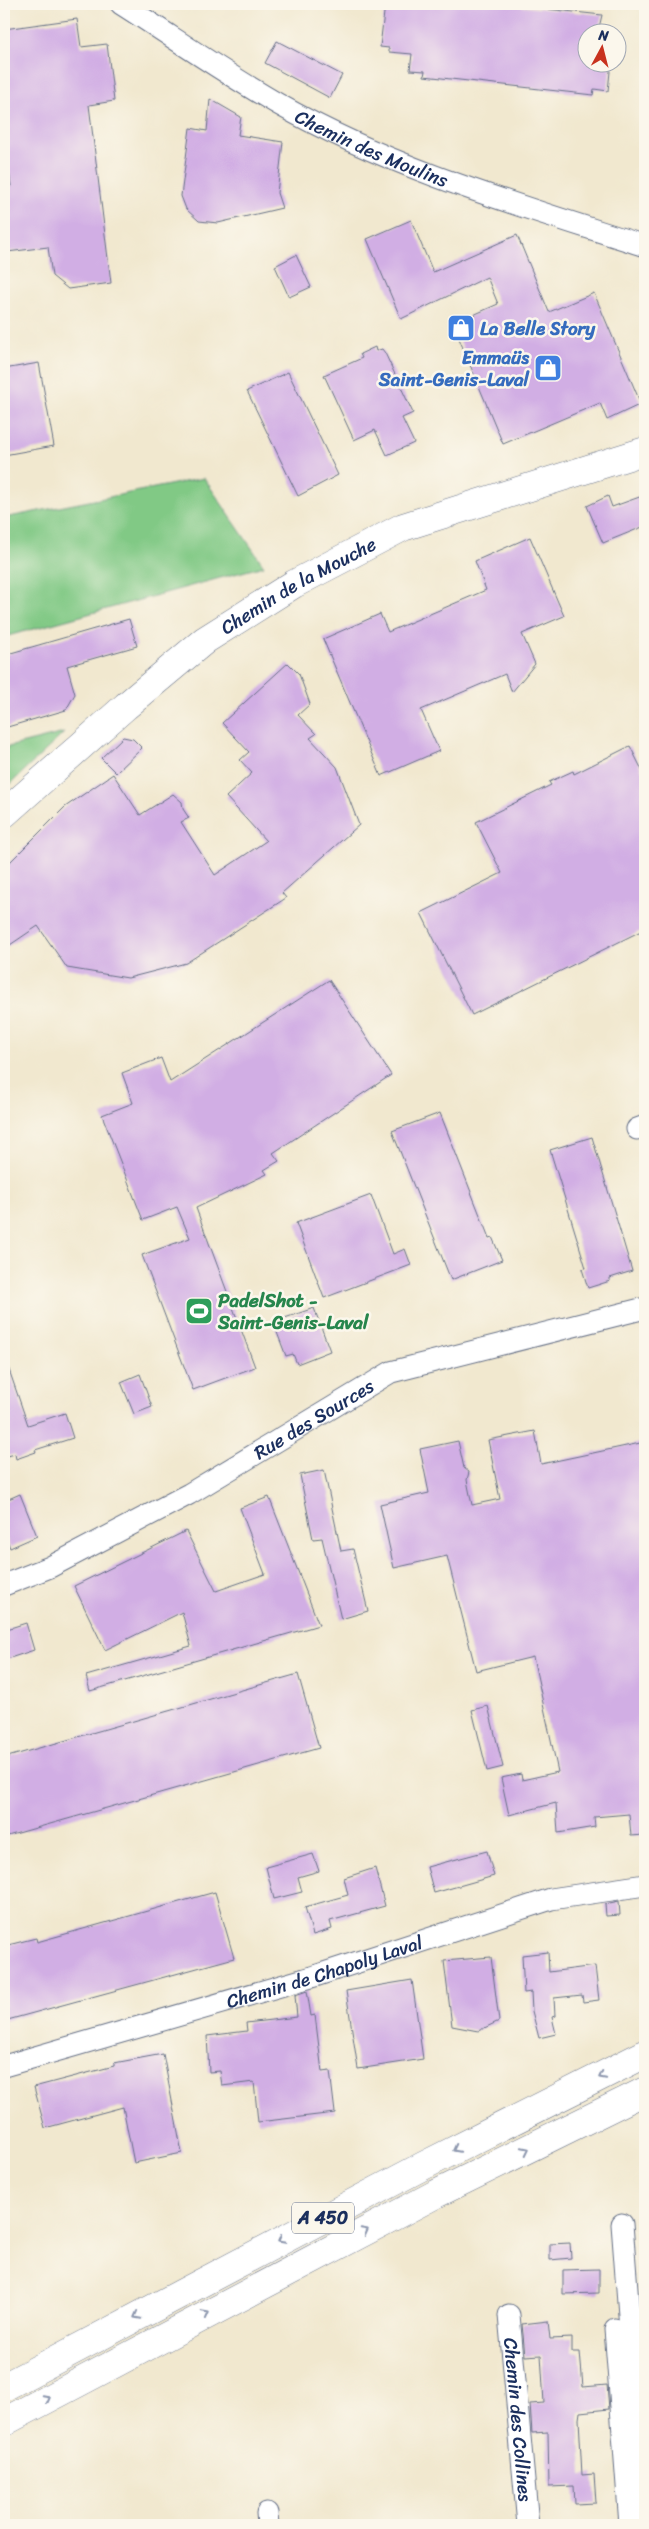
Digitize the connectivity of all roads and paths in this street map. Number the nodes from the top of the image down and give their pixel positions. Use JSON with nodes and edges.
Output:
{"nodes":[{"id":1,"x":121,"y":4,"type":"edge"},
{"id":2,"x":645,"y":246,"type":"edge"},
{"id":3,"x":645,"y":451,"type":"edge"},
{"id":4,"x":4,"y":814,"type":"edge"},
{"id":5,"x":645,"y":1308,"type":"edge"},
{"id":6,"x":4,"y":1585,"type":"edge"},
{"id":7,"x":645,"y":1885,"type":"edge"},
{"id":8,"x":645,"y":2054,"type":"edge"},
{"id":9,"x":4,"y":2066,"type":"edge"},
{"id":10,"x":645,"y":2091,"type":"edge"},
{"id":11,"x":622,"y":2224,"type":"dead end"},
{"id":12,"x":509,"y":2314,"type":"dead end"},
{"id":13,"x":615,"y":2328,"type":"dead end"},
{"id":14,"x":4,"y":2386,"type":"edge"},
{"id":15,"x":4,"y":2422,"type":"edge"},
{"id":16,"x":645,"y":2523,"type":"edge"},
{"id":17,"x":528,"y":2525,"type":"edge"},
{"id":18,"x":630,"y":2525,"type":"edge"}],
"edges":[{"from":1,"to":2,"type":"street","name":"Chemin des Moulins"},
{"from":3,"to":4,"type":"main road","name":"Chemin de la Mouche"},
{"from":5,"to":6,"type":"street","name":"Rue des Sources"},
{"from":7,"to":9,"type":"street","name":"Chemin de Chapoly Laval"},
{"from":8,"to":14,"type":"main road","number":"A 450","one_way":true},
{"from":15,"to":10,"type":"main road","number":"A 450","one_way":true},
{"from":11,"to":16,"type":"street"},
{"from":12,"to":17,"type":"street","name":"Chemin des Collines"},
{"from":13,"to":18,"type":"street"}]}
